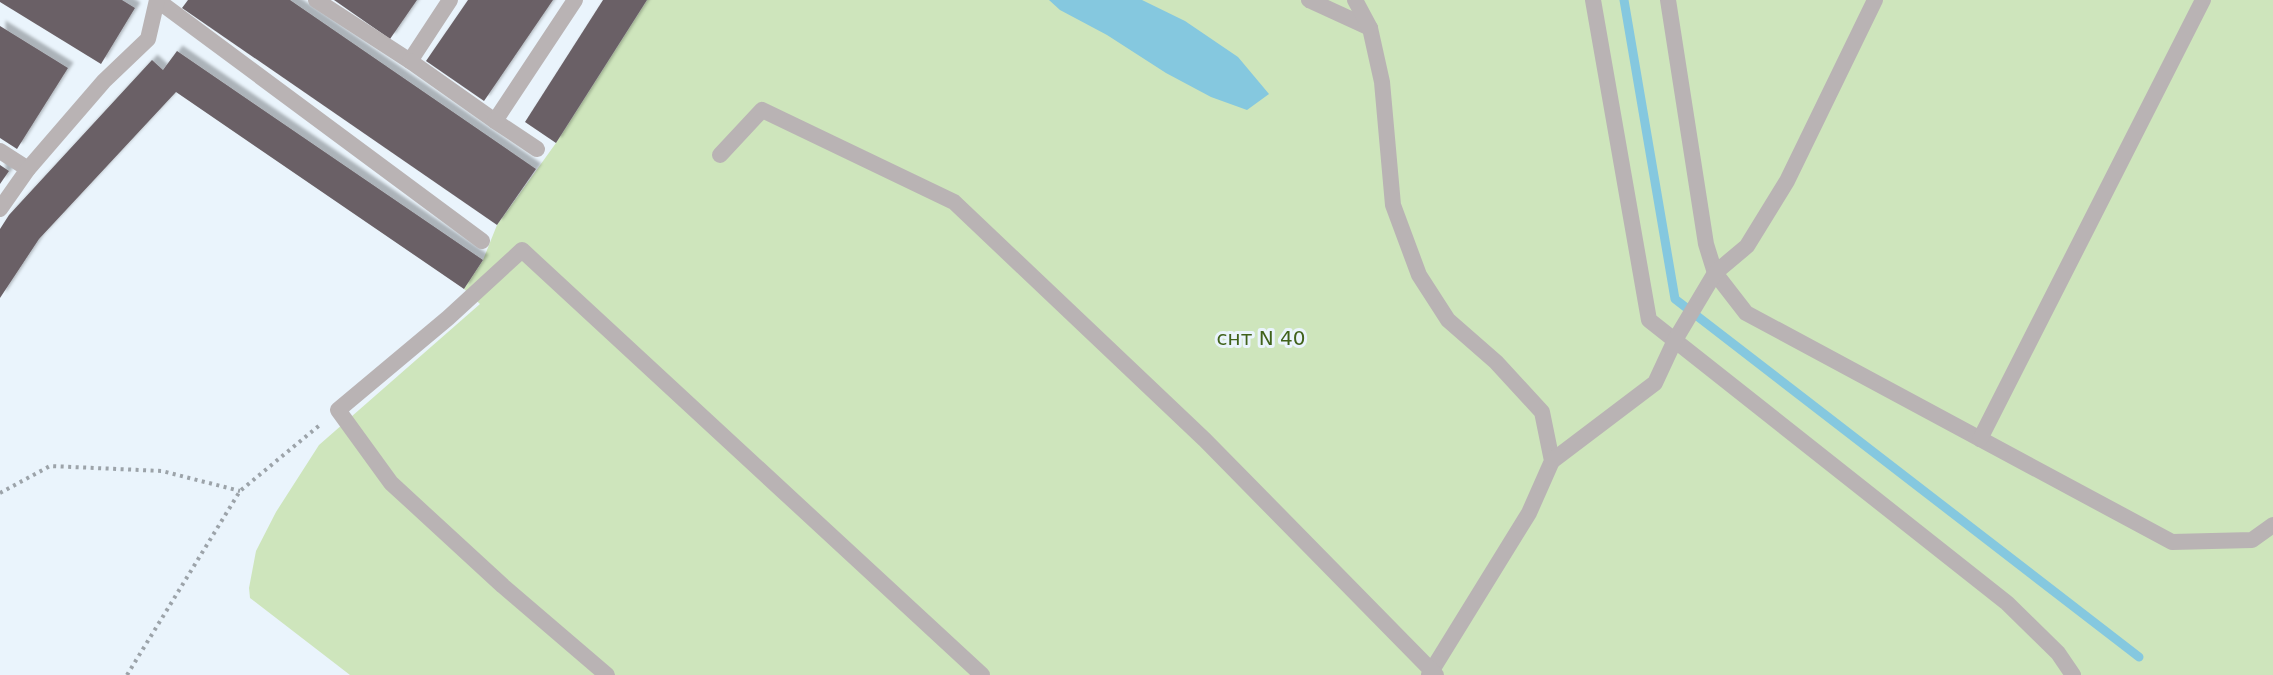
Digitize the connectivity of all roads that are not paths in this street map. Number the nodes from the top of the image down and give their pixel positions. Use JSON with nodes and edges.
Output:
{"nodes":[{"id":1,"x":157,"y":0,"type":"edge"},
{"id":2,"x":315,"y":0,"type":"edge"},
{"id":3,"x":450,"y":0,"type":"edge"},
{"id":4,"x":575,"y":0,"type":"edge"},
{"id":5,"x":1309,"y":0,"type":"edge"},
{"id":6,"x":1355,"y":0,"type":"edge"},
{"id":7,"x":1593,"y":0,"type":"edge"},
{"id":8,"x":1668,"y":0,"type":"edge"},
{"id":9,"x":1875,"y":0,"type":"edge"},
{"id":10,"x":2203,"y":0,"type":"edge"},
{"id":11,"x":1370,"y":28,"type":"junction"},
{"id":12,"x":410,"y":61,"type":"junction"},
{"id":13,"x":495,"y":121,"type":"junction"},
{"id":14,"x":537,"y":148,"type":"dead end"},
{"id":15,"x":0,"y":151,"type":"edge"},
{"id":16,"x":720,"y":155,"type":"dead end"},
{"id":17,"x":28,"y":169,"type":"junction"},
{"id":18,"x":0,"y":209,"type":"edge"},
{"id":19,"x":482,"y":241,"type":"dead end"},
{"id":20,"x":1715,"y":273,"type":"junction"},
{"id":21,"x":1675,"y":340,"type":"junction"},
{"id":22,"x":1980,"y":439,"type":"junction"},
{"id":23,"x":1552,"y":460,"type":"junction"},
{"id":24,"x":2273,"y":525,"type":"edge"},
{"id":25,"x":1432,"y":674,"type":"edge"},
{"id":26,"x":606,"y":675,"type":"edge"},
{"id":27,"x":982,"y":675,"type":"edge"},
{"id":28,"x":2073,"y":675,"type":"edge"}],
"edges":[{"from":1,"to":17,"type":"lane"},
{"from":1,"to":19,"type":"lane"},
{"from":2,"to":12,"type":"lane"},
{"from":3,"to":12,"type":"lane"},
{"from":4,"to":13,"type":"lane"},
{"from":5,"to":11,"type":"lane"},
{"from":6,"to":11,"type":"lane"},
{"from":7,"to":21,"type":"lane"},
{"from":8,"to":20,"type":"lane"},
{"from":9,"to":20,"type":"lane"},
{"from":10,"to":22,"type":"lane"},
{"from":11,"to":23,"type":"lane"},
{"from":12,"to":13,"type":"lane"},
{"from":13,"to":14,"type":"lane"},
{"from":15,"to":17,"type":"lane"},
{"from":16,"to":25,"type":"lane"},
{"from":17,"to":18,"type":"lane"},
{"from":20,"to":21,"type":"lane"},
{"from":20,"to":22,"type":"lane"},
{"from":21,"to":23,"type":"lane"},
{"from":21,"to":28,"type":"lane"},
{"from":22,"to":24,"type":"lane"},
{"from":23,"to":25,"type":"lane"},
{"from":26,"to":27,"type":"lane"}]}
